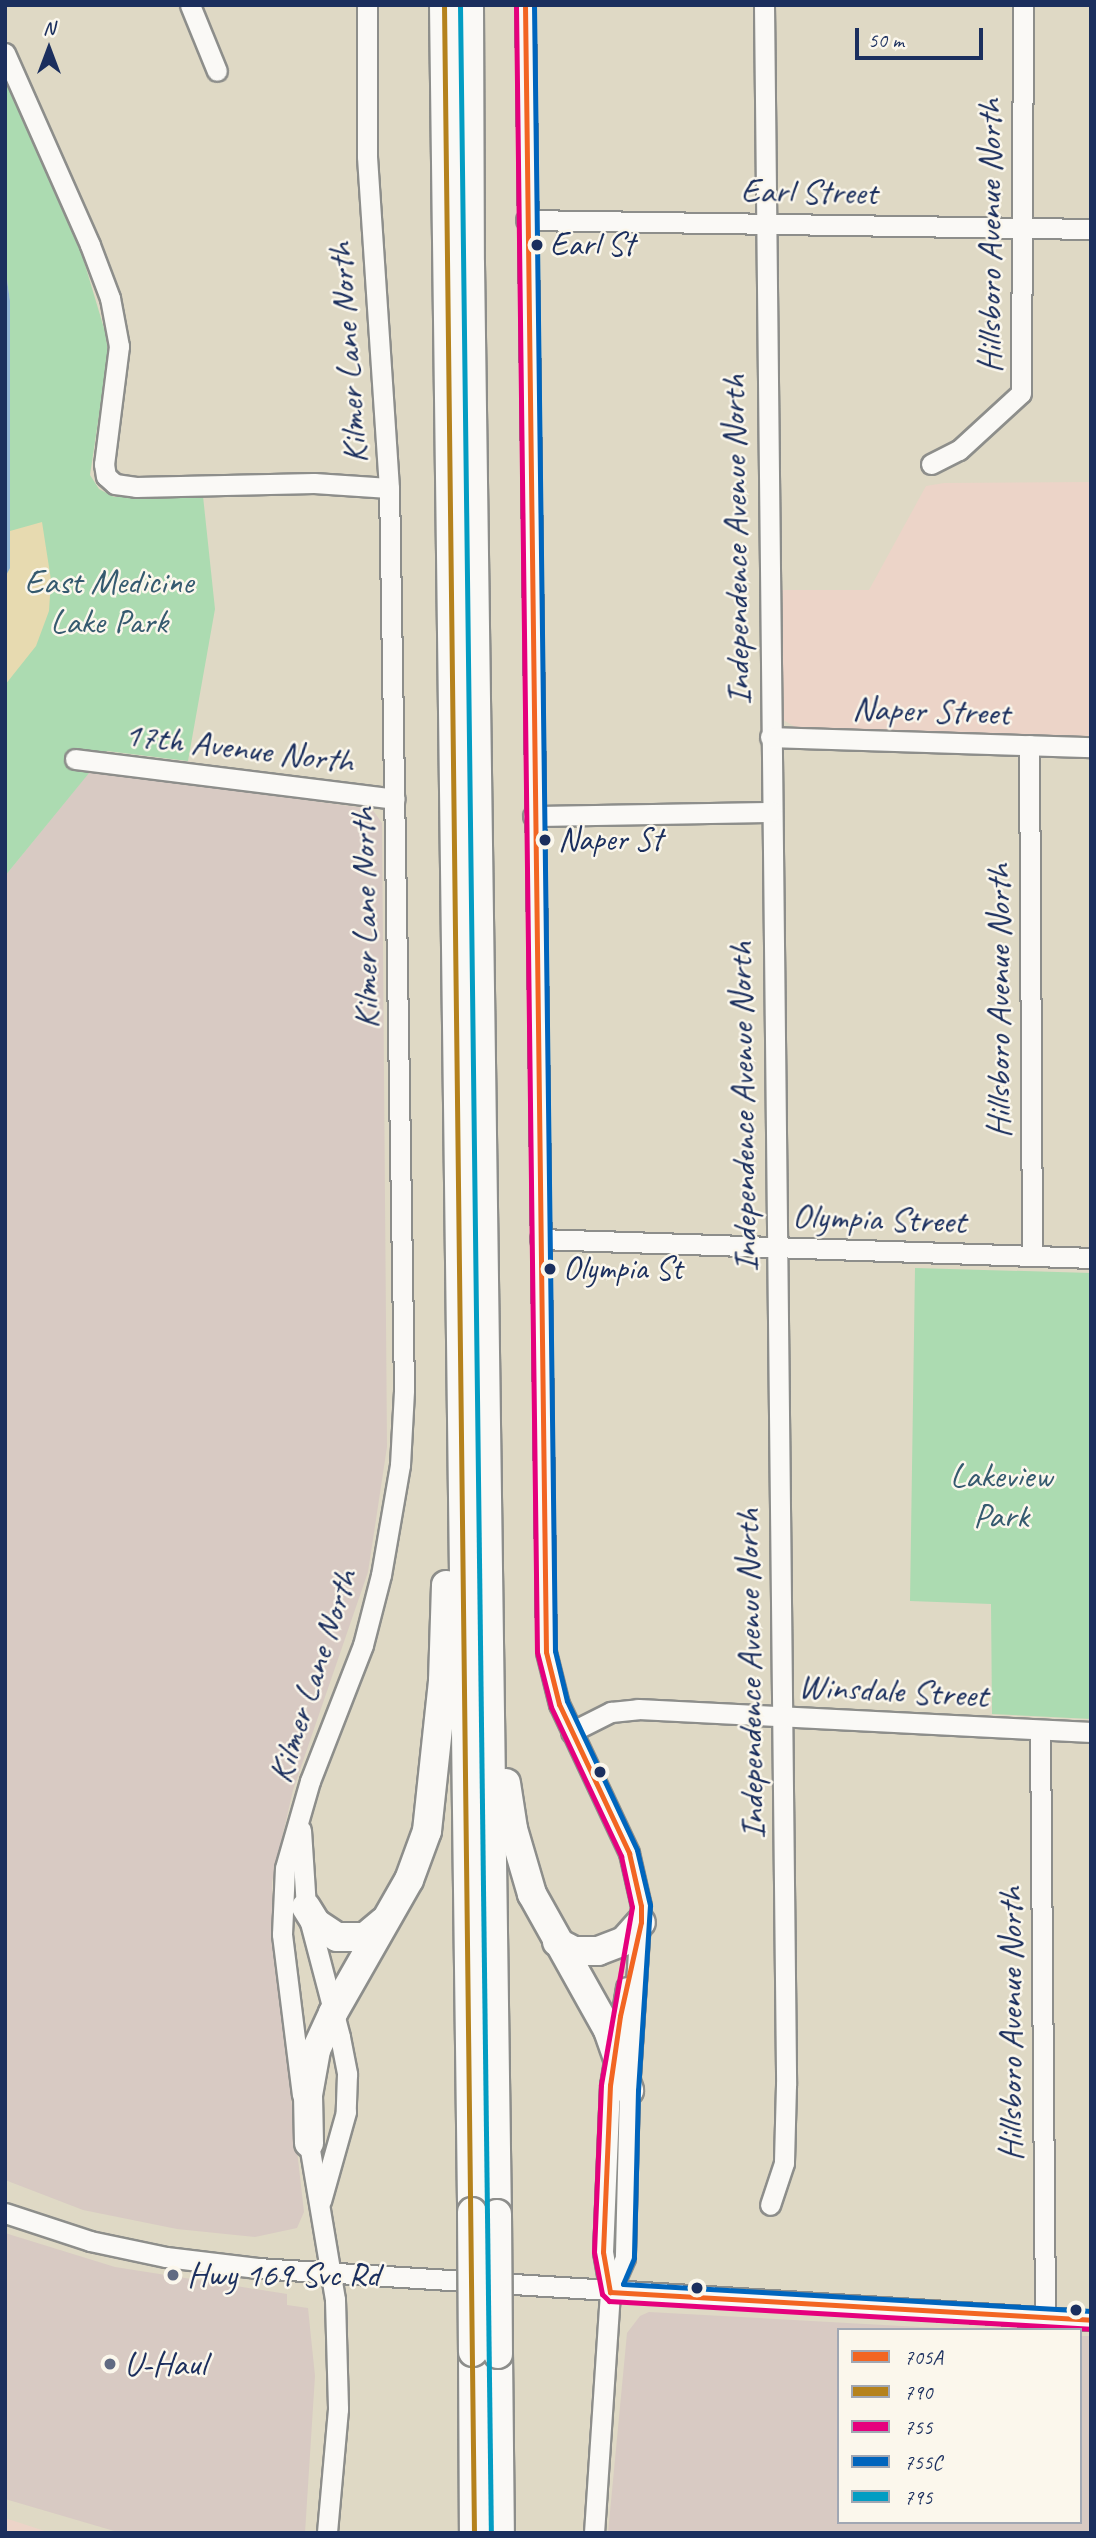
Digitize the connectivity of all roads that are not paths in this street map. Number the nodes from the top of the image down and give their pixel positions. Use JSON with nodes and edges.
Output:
{"nodes":[{"id":1,"x":190,"y":5,"type":"edge"},
{"id":2,"x":367,"y":5,"type":"edge"},
{"id":3,"x":444,"y":5,"type":"edge"},
{"id":4,"x":469,"y":5,"type":"edge"},
{"id":5,"x":525,"y":5,"type":"edge"},
{"id":6,"x":764,"y":5,"type":"edge"},
{"id":7,"x":1023,"y":5,"type":"edge"},
{"id":8,"x":5,"y":53,"type":"edge"},
{"id":9,"x":217,"y":71,"type":"dead end"},
{"id":10,"x":526,"y":220,"type":"junction"},
{"id":11,"x":765,"y":222,"type":"junction"},
{"id":12,"x":1022,"y":228,"type":"junction"},
{"id":13,"x":1091,"y":229,"type":"edge"},
{"id":14,"x":931,"y":464,"type":"dead end"},
{"id":15,"x":389,"y":488,"type":"junction"},
{"id":16,"x":770,"y":737,"type":"junction"},
{"id":17,"x":1029,"y":746,"type":"junction"},
{"id":18,"x":1091,"y":747,"type":"edge"},
{"id":19,"x":75,"y":759,"type":"dead end"},
{"id":20,"x":395,"y":799,"type":"junction"},
{"id":21,"x":772,"y":812,"type":"junction"},
{"id":22,"x":533,"y":816,"type":"junction"},
{"id":23,"x":540,"y":1239,"type":"junction"},
{"id":24,"x":776,"y":1247,"type":"junction"},
{"id":25,"x":1032,"y":1256,"type":"junction"},
{"id":26,"x":1091,"y":1258,"type":"edge"},
{"id":27,"x":460,"y":1359,"type":"junction"},
{"id":28,"x":488,"y":1530,"type":"junction"},
{"id":29,"x":783,"y":1718,"type":"junction"},
{"id":30,"x":1040,"y":1730,"type":"junction"},
{"id":31,"x":571,"y":1732,"type":"junction"},
{"id":32,"x":1091,"y":1732,"type":"edge"},
{"id":33,"x":300,"y":1815,"type":"junction"},
{"id":34,"x":306,"y":1907,"type":"junction"},
{"id":35,"x":392,"y":1912,"type":"junction"},
{"id":36,"x":641,"y":1922,"type":"junction"},
{"id":37,"x":557,"y":1942,"type":"junction"},
{"id":38,"x":333,"y":2013,"type":"junction"},
{"id":39,"x":615,"y":2046,"type":"junction"},
{"id":40,"x":629,"y":2090,"type":"junction"},
{"id":41,"x":309,"y":2143,"type":"junction"},
{"id":42,"x":770,"y":2205,"type":"dead end"},
{"id":43,"x":319,"y":2206,"type":"junction"},
{"id":44,"x":5,"y":2213,"type":"edge"},
{"id":45,"x":484,"y":2213,"type":"junction"},
{"id":46,"x":328,"y":2271,"type":"junction"},
{"id":47,"x":610,"y":2292,"type":"junction"},
{"id":48,"x":1045,"y":2317,"type":"junction"},
{"id":49,"x":1091,"y":2320,"type":"edge"},
{"id":50,"x":485,"y":2353,"type":"junction"},
{"id":51,"x":327,"y":2533,"type":"edge"},
{"id":52,"x":474,"y":2533,"type":"edge"},
{"id":53,"x":499,"y":2533,"type":"edge"},
{"id":54,"x":594,"y":2533,"type":"edge"}],
"edges":[{"from":1,"to":9,"type":"street"},
{"from":2,"to":15,"type":"street","name":"Kilmer Lane North"},
{"from":3,"to":27,"type":"highway"},
{"from":4,"to":28,"type":"highway"},
{"from":5,"to":10,"type":"street"},
{"from":6,"to":11,"type":"street","name":"Independence Avenue North"},
{"from":7,"to":12,"type":"street","name":"Hillsboro Avenue North"},
{"from":8,"to":15,"type":"street"},
{"from":10,"to":11,"type":"street","name":"Earl Street"},
{"from":10,"to":22,"type":"street"},
{"from":11,"to":12,"type":"street","name":"Earl Street"},
{"from":11,"to":16,"type":"street","name":"Independence Avenue North"},
{"from":12,"to":13,"type":"street","name":"Earl Street"},
{"from":12,"to":14,"type":"street","name":"Hillsboro Avenue North"},
{"from":15,"to":20,"type":"street","name":"Kilmer Lane North"},
{"from":16,"to":17,"type":"street","name":"Naper Street"},
{"from":16,"to":21,"type":"street","name":"Independence Avenue North"},
{"from":17,"to":18,"type":"street","name":"Naper Street"},
{"from":17,"to":25,"type":"street","name":"Hillsboro Avenue North"},
{"from":19,"to":20,"type":"street","name":"17th Avenue North"},
{"from":20,"to":33,"type":"street","name":"Kilmer Lane North"},
{"from":21,"to":22,"type":"street"},
{"from":21,"to":24,"type":"street","name":"Independence Avenue North"},
{"from":22,"to":23,"type":"street"},
{"from":23,"to":24,"type":"street","name":"Olympia Street"},
{"from":23,"to":31,"type":"street"},
{"from":24,"to":25,"type":"street","name":"Olympia Street"},
{"from":24,"to":29,"type":"street","name":"Independence Avenue North"},
{"from":25,"to":26,"type":"street","name":"Olympia Street"},
{"from":27,"to":35,"type":"highway"},
{"from":27,"to":45,"type":"highway"},
{"from":28,"to":37,"type":"highway"},
{"from":28,"to":45,"type":"highway"},
{"from":29,"to":30,"type":"street","name":"Winsdale Street"},
{"from":29,"to":31,"type":"street","name":"Winsdale Street"},
{"from":29,"to":42,"type":"street","name":"Independence Avenue North"},
{"from":30,"to":32,"type":"street","name":"Winsdale Street"},
{"from":30,"to":48,"type":"street","name":"Hillsboro Avenue North"},
{"from":31,"to":36,"type":"street"},
{"from":33,"to":34,"type":"street","name":"Kilmer Lane North"},
{"from":33,"to":41,"type":"street","name":"Kilmer Lane North"},
{"from":34,"to":35,"type":"highway"},
{"from":34,"to":38,"type":"street","name":"Kilmer Lane North"},
{"from":35,"to":38,"type":"highway"},
{"from":36,"to":37,"type":"highway"},
{"from":36,"to":39,"type":"street"},
{"from":36,"to":40,"type":"street"},
{"from":37,"to":39,"type":"highway"},
{"from":38,"to":41,"type":"highway"},
{"from":38,"to":43,"type":"street","name":"Kilmer Lane North"},
{"from":39,"to":40,"type":"highway"},
{"from":39,"to":47,"type":"street"},
{"from":40,"to":47,"type":"street"},
{"from":41,"to":43,"type":"street","name":"Kilmer Lane North"},
{"from":43,"to":46,"type":"street","name":"Kilmer Lane North"},
{"from":44,"to":46,"type":"street"},
{"from":45,"to":50,"type":"highway","bridge":true},
{"from":46,"to":47,"type":"street"},
{"from":46,"to":51,"type":"street","name":"Kilmer Lane North"},
{"from":47,"to":48,"type":"street"},
{"from":47,"to":54,"type":"street"},
{"from":48,"to":49,"type":"street"},
{"from":50,"to":52,"type":"highway"},
{"from":50,"to":53,"type":"highway"}]}
